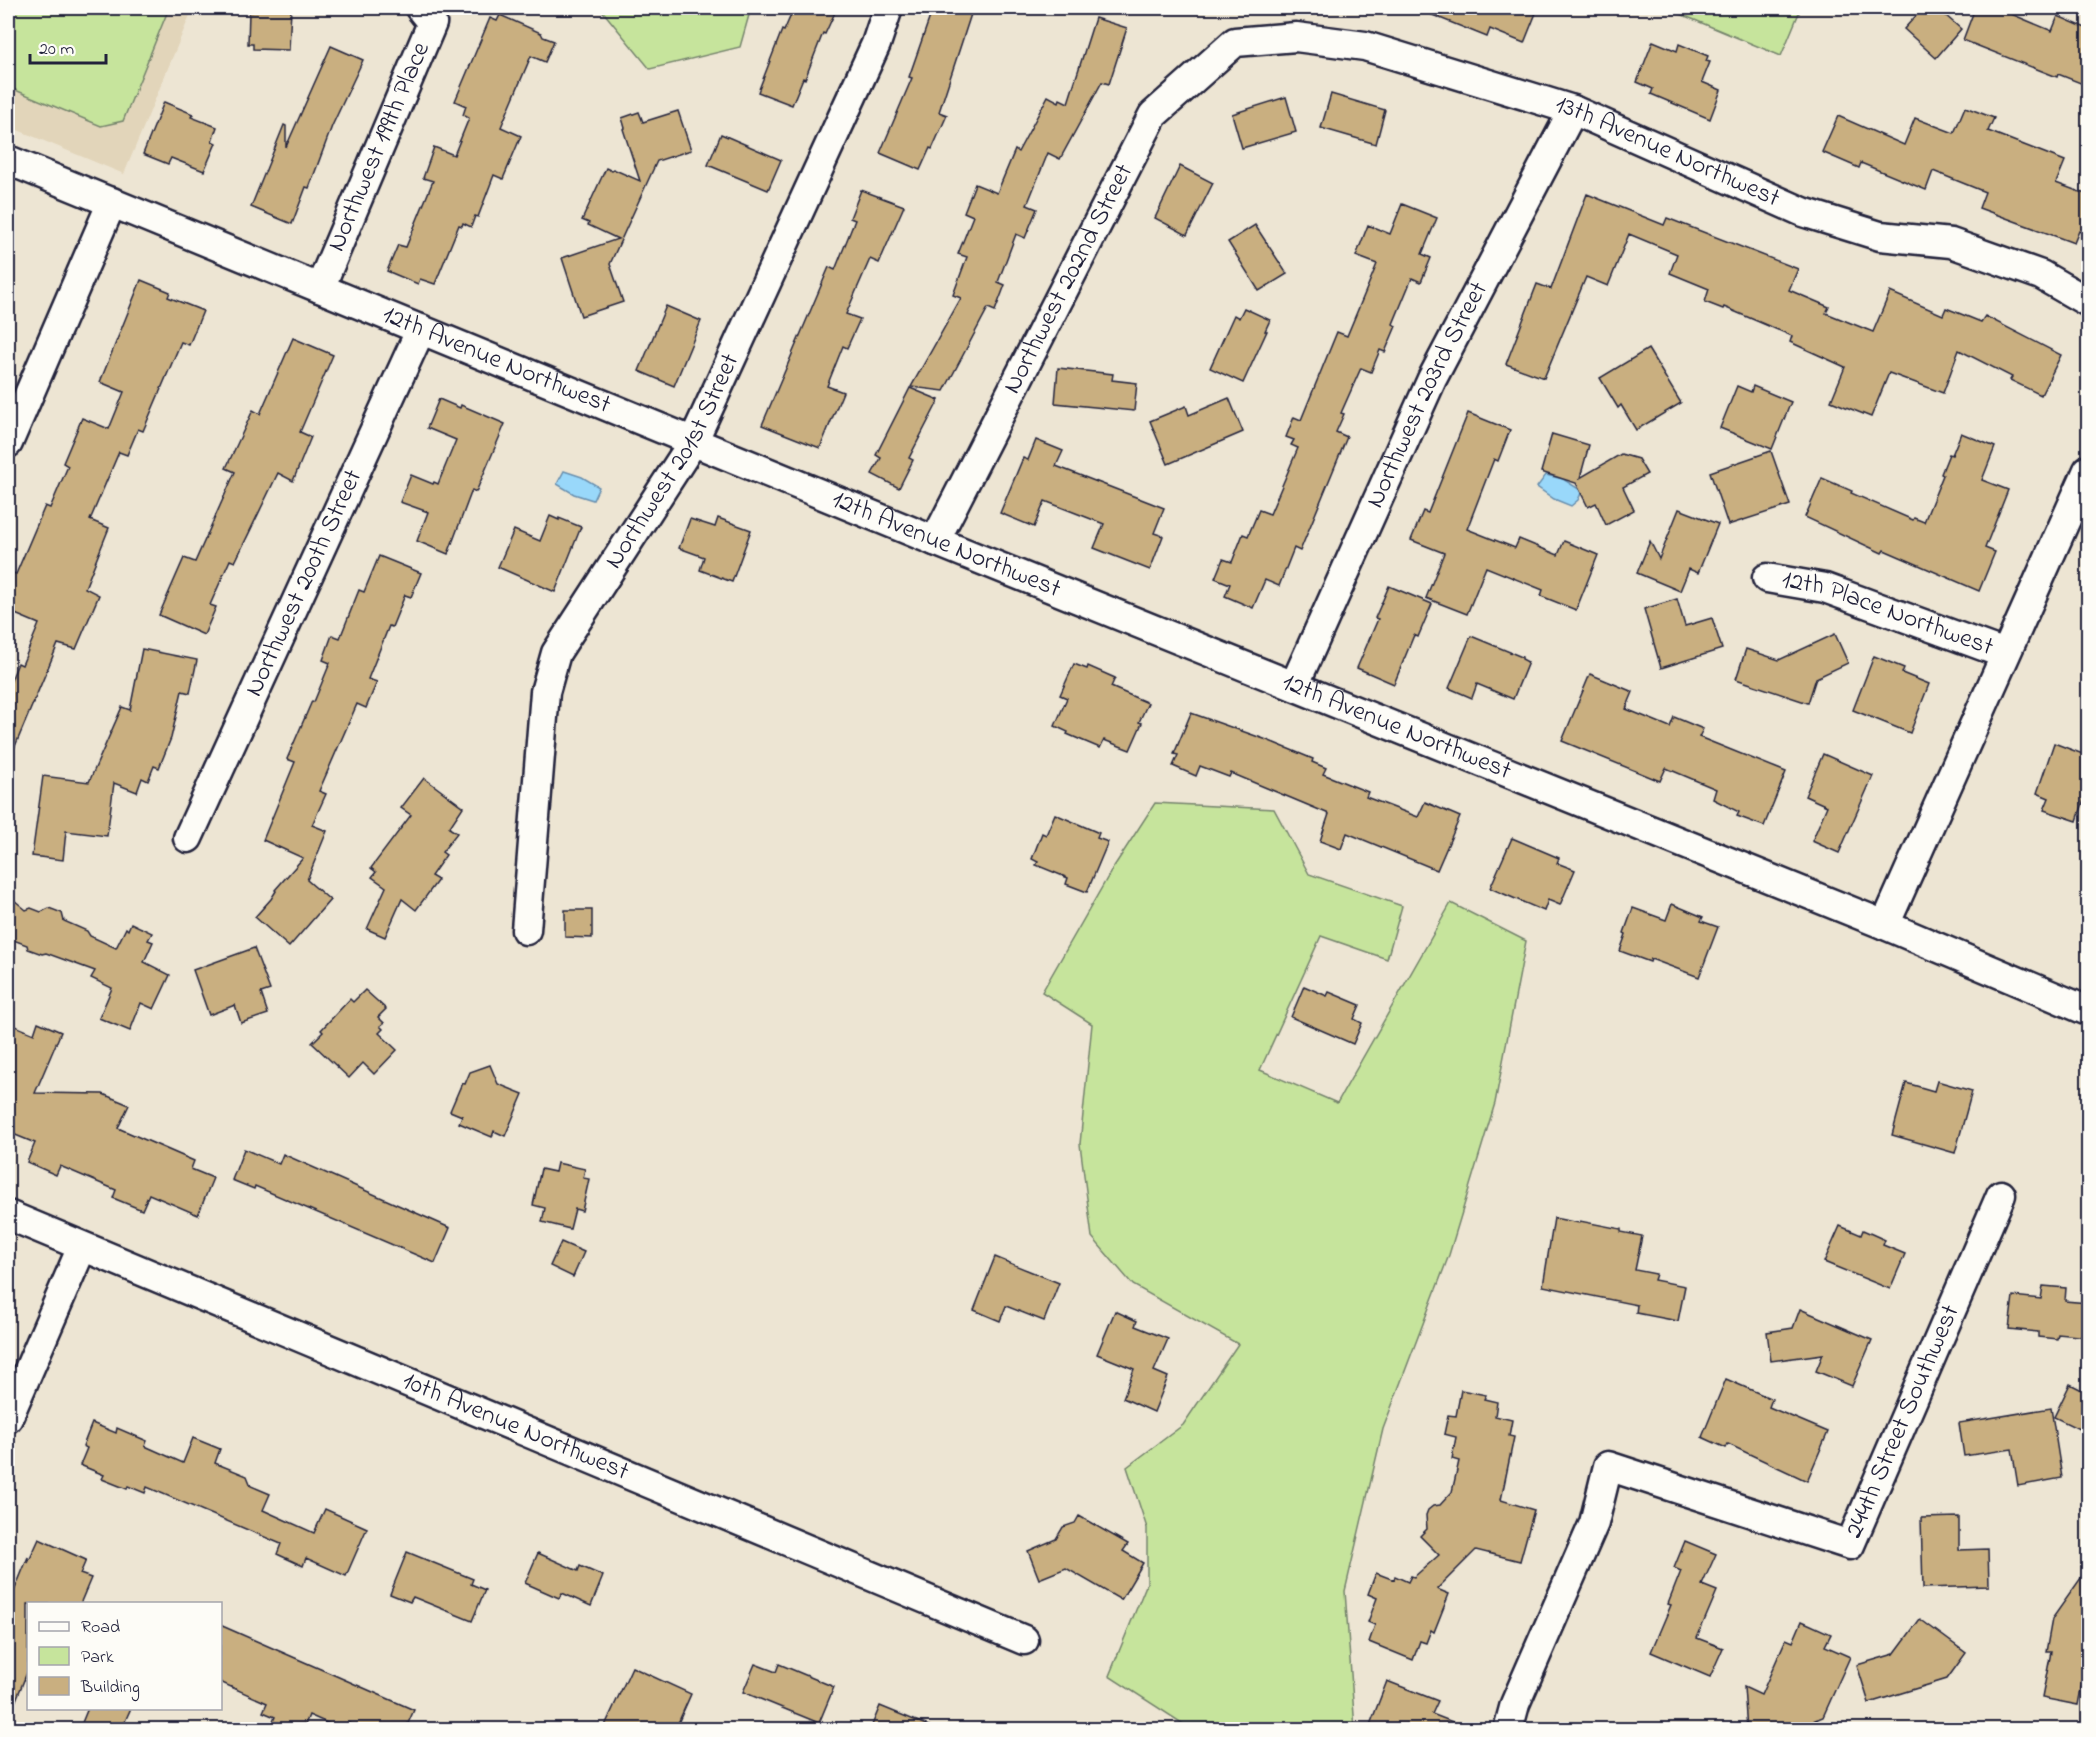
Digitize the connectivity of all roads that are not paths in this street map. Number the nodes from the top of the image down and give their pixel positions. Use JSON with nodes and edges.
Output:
{"nodes":[{"id":1,"x":420,"y":8,"type":"edge"},
{"id":2,"x":888,"y":8,"type":"edge"},
{"id":3,"x":1235,"y":42,"type":"joint"},
{"id":4,"x":1573,"y":110,"type":"junction"},
{"id":5,"x":8,"y":160,"type":"edge"},
{"id":6,"x":112,"y":202,"type":"junction"},
{"id":7,"x":320,"y":288,"type":"junction"},
{"id":8,"x":2088,"y":302,"type":"edge"},
{"id":9,"x":421,"y":329,"type":"junction"},
{"id":10,"x":693,"y":442,"type":"junction"},
{"id":11,"x":8,"y":443,"type":"edge"},
{"id":12,"x":2088,"y":470,"type":"edge"},
{"id":13,"x":934,"y":541,"type":"junction"},
{"id":14,"x":1767,"y":578,"type":"dead end"},
{"id":15,"x":2005,"y":654,"type":"junction"},
{"id":16,"x":1294,"y":686,"type":"junction"},
{"id":17,"x":188,"y":838,"type":"dead end"},
{"id":18,"x":1885,"y":925,"type":"junction"},
{"id":19,"x":526,"y":930,"type":"dead end"},
{"id":20,"x":2088,"y":1011,"type":"edge"},
{"id":21,"x":2001,"y":1195,"type":"dead end"},
{"id":22,"x":8,"y":1215,"type":"edge"},
{"id":23,"x":82,"y":1247,"type":"junction"},
{"id":24,"x":8,"y":1418,"type":"edge"},
{"id":25,"x":1024,"y":1640,"type":"dead end"},
{"id":26,"x":1508,"y":1730,"type":"edge"}],
"edges":[{"from":1,"to":7,"type":"street","name":"Northwest 199th Place"},
{"from":2,"to":10,"type":"street","name":"Northwest 201st Street"},
{"from":3,"to":4,"type":"street","name":"13th Avenue Northwest"},
{"from":3,"to":13,"type":"street","name":"Northwest 202nd Street"},
{"from":4,"to":8,"type":"street","name":"13th Avenue Northwest"},
{"from":4,"to":16,"type":"street","name":"Northwest 203rd Street"},
{"from":5,"to":6,"type":"street","name":"12th Avenue Northwest"},
{"from":6,"to":7,"type":"street","name":"12th Avenue Northwest"},
{"from":6,"to":11,"type":"street"},
{"from":7,"to":9,"type":"street","name":"12th Avenue Northwest"},
{"from":9,"to":10,"type":"street","name":"12th Avenue Northwest"},
{"from":9,"to":17,"type":"street","name":"Northwest 200th Street"},
{"from":10,"to":13,"type":"street","name":"12th Avenue Northwest"},
{"from":10,"to":19,"type":"street","name":"Northwest 201st Street"},
{"from":12,"to":15,"type":"street"},
{"from":13,"to":16,"type":"street","name":"12th Avenue Northwest"},
{"from":14,"to":15,"type":"street","name":"12th Place Northwest"},
{"from":15,"to":18,"type":"street"},
{"from":16,"to":18,"type":"street","name":"12th Avenue Northwest"},
{"from":18,"to":20,"type":"street","name":"12th Avenue Northwest"},
{"from":21,"to":26,"type":"street","name":"244th Street Southwest"},
{"from":22,"to":23,"type":"street","name":"10th Avenue Northwest"},
{"from":23,"to":24,"type":"street"},
{"from":23,"to":25,"type":"street","name":"10th Avenue Northwest"}]}
